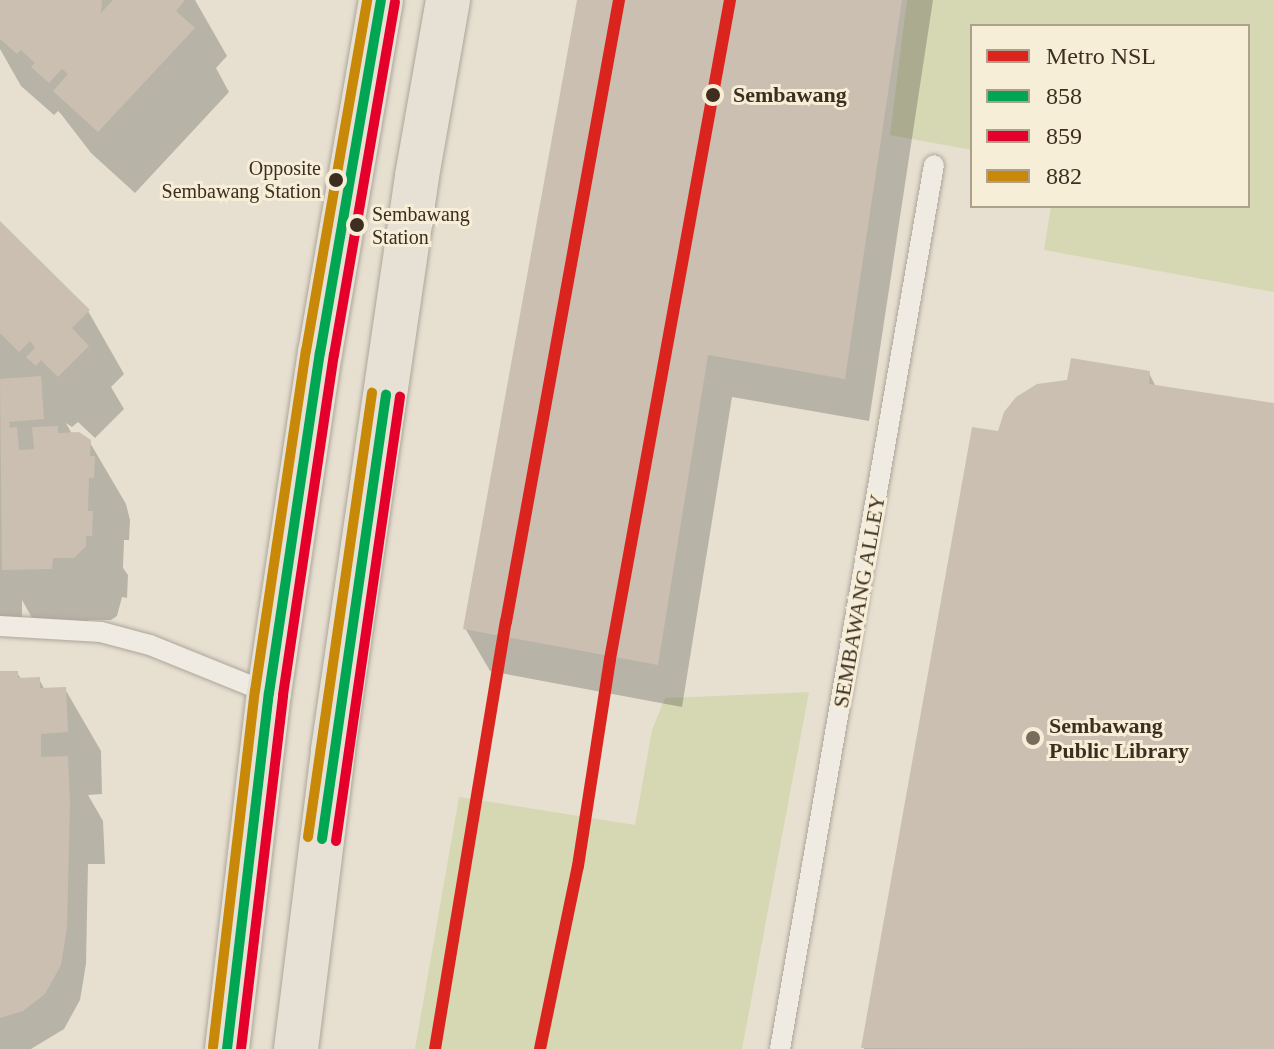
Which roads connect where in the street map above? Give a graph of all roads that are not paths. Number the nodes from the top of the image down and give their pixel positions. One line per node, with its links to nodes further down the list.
1 (381, 0): 5 (main road)
2 (448, 0): 10 (main road)
3 (934, 165): 7 (lane, SEMBAWANG ALLEY)
4 (0, 626): 5 (lane)
5 (269, 693): 6 (main road)
6 (233, 1007): 8 (main road); 9 (main road)
7 (783, 1045)
8 (198, 1049)
9 (227, 1049)
10 (296, 1049)

